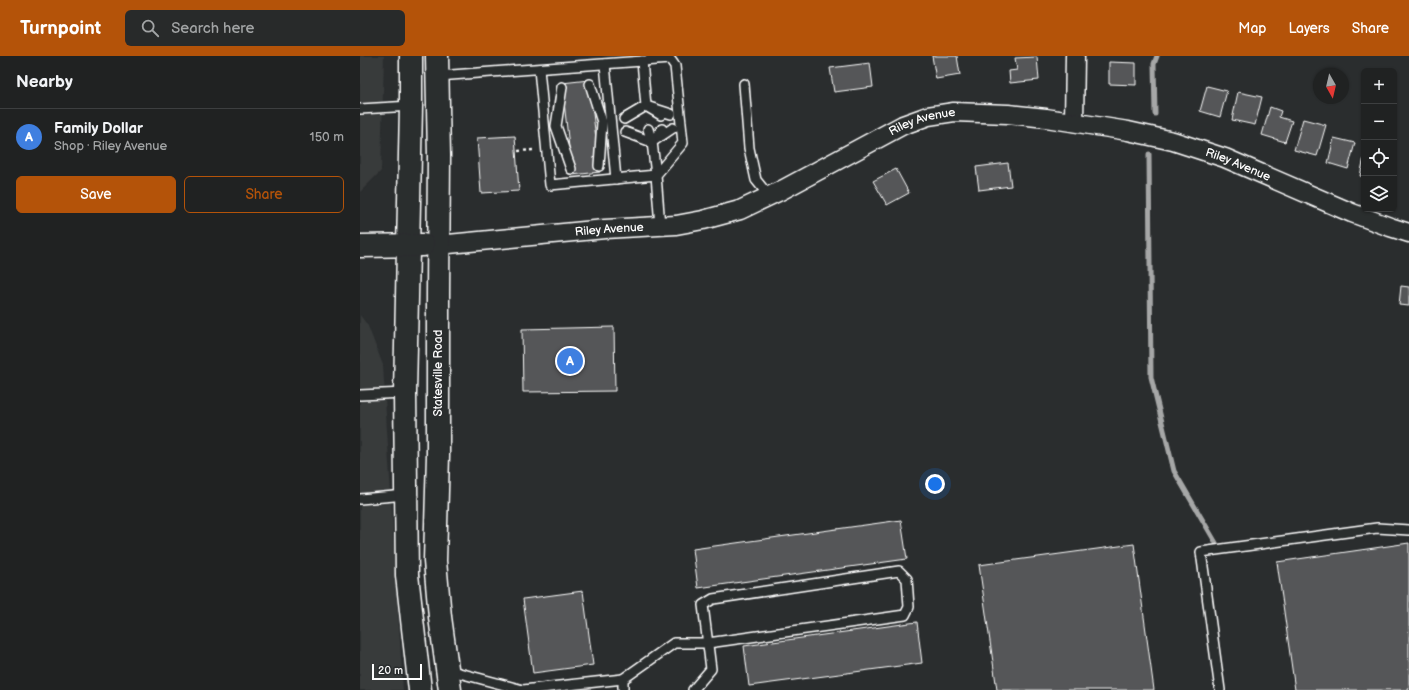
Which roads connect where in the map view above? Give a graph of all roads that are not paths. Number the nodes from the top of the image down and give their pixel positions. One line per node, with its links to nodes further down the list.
1 (411, 56): 12 (main road)
2 (1075, 56): 20 (street)
3 (642, 61): 4 (lane); 13 (lane); 33 (lane)
4 (605, 64): 6 (lane); 19 (lane)
5 (437, 66): 6 (lane); 38 (main road, Statesville Road)
6 (539, 69): 23 (lane)
7 (590, 84): 19 (lane)
8 (744, 84): 35 (lane)
9 (562, 87): 22 (lane)
10 (592, 98): 19 (lane)
11 (563, 101): 22 (lane)
12 (411, 106): 14 (lane); 40 (main road)
13 (646, 106): 15 (lane); 16 (lane); 17 (lane); 18 (lane)
14 (360, 109)
15 (671, 114)
16 (661, 115)
17 (647, 116)
18 (628, 118)
19 (602, 121): 29 (lane); 31 (lane); 34 (lane)
20 (1074, 122): 35 (street, Riley Avenue); 37 (street, Riley Avenue)
21 (566, 125): 22 (lane)
22 (556, 126): 23 (lane); 30 (lane); 32 (lane)
23 (544, 128): 34 (lane)
24 (673, 128): 28 (lane)
25 (648, 129): 28 (lane)
26 (662, 129): 28 (lane)
27 (629, 131): 28 (lane)
28 (652, 142): 33 (lane)
29 (596, 146)
30 (569, 148)
31 (599, 166)
32 (571, 169)
33 (656, 175): 34 (lane); 36 (lane)
34 (616, 179)
35 (769, 196): 36 (street, Riley Avenue)
36 (660, 226): 38 (street, Riley Avenue)
37 (1409, 233)
38 (438, 245): 40 (main road); 48 (main road, Statesville Road)
39 (360, 246): 40 (main road)
40 (408, 246): 41 (main road)
41 (405, 393): 42 (lane); 43 (main road)
42 (360, 395)
43 (406, 495): 44 (lane); 49 (main road)
44 (360, 499)
45 (1409, 530): 52 (lane)
46 (708, 643): 46 (lane); 47 (lane); 51 (lane)
47 (623, 679): 48 (lane); 50 (lane)
48 (448, 680)
49 (420, 690)
50 (623, 690)
51 (693, 690)
52 (1220, 690)

